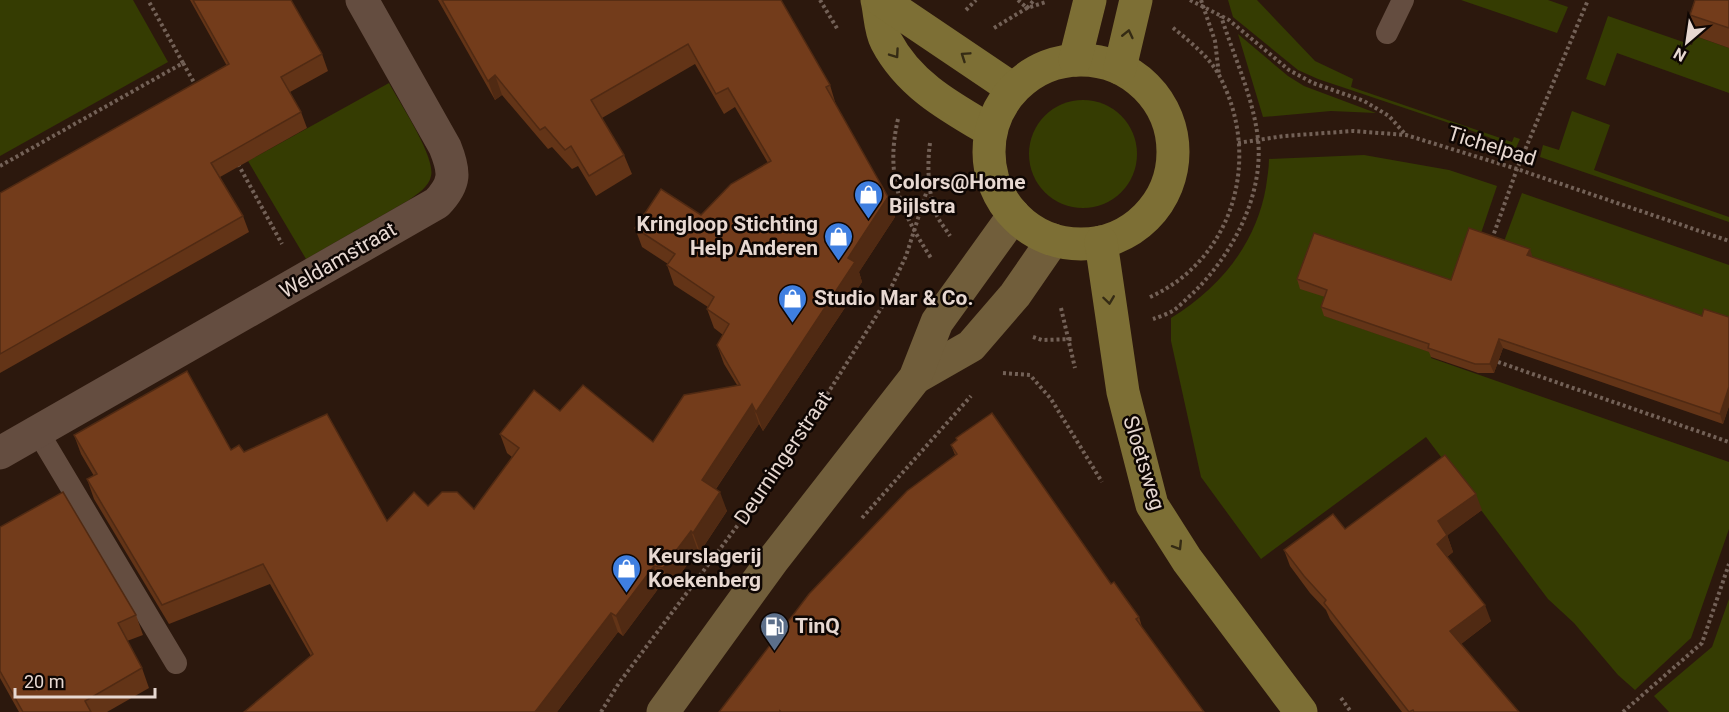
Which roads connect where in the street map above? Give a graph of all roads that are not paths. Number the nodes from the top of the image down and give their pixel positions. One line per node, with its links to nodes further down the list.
1 (362, 0): 15 (street, Weldamstraat)
2 (879, 0): 9 (main road, one-way to 2); 10 (main road, one-way to 10)
3 (1090, 0): 7 (main road)
4 (1402, 0): 6 (lane)
5 (1135, 4): 8 (main road, one-way to 5)
6 (1387, 33)
7 (1075, 60): 8 (main road); 9 (main road)
8 (1120, 68): 13 (main road)
9 (1013, 89): 10 (main road)
10 (991, 131): 11 (main road)
11 (1014, 215): 12 (main road); 14 (main road)
12 (1053, 240): 13 (main road); 14 (main road)
13 (1101, 242): 19 (main road, Sloetsweg, one-way to 19)
14 (915, 378): 18 (main road)
15 (38, 432): 16 (street, Weldamstraat); 17 (lane)
16 (0, 453)
17 (176, 663)
18 (663, 712)
19 (1301, 712)

